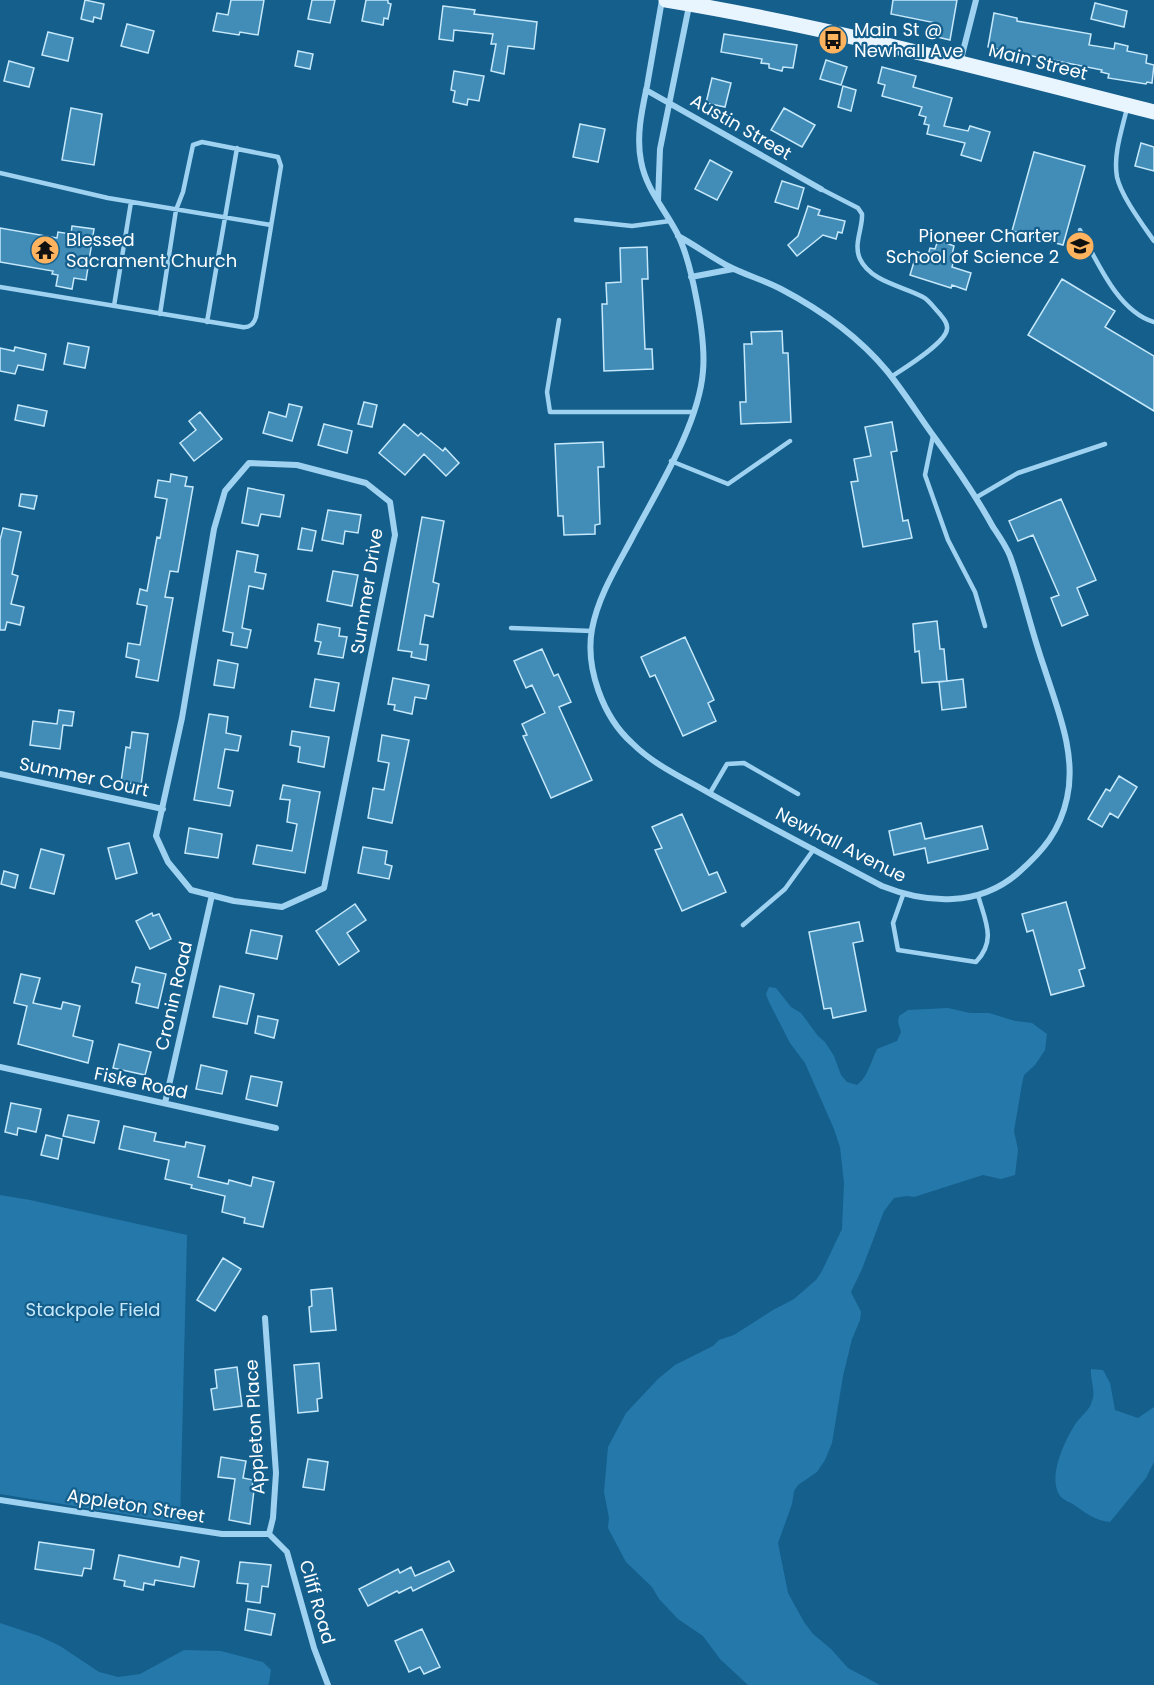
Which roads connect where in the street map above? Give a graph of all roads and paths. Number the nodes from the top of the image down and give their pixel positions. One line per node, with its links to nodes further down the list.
1 (664, 0): 3 (main road, Main Street); 5 (street, Newhall Avenue)
2 (976, 0): 4 (street)
3 (690, 4): 4 (main road, Main Street); 6 (street)
4 (960, 63): 7 (main road, Main Street)
5 (646, 90): 6 (street, Austin Street); 12 (street, Newhall Avenue)
6 (669, 103): 11 (street, Austin Street); 12 (street)
7 (1128, 105): 8 (main road, Main Street); 21 (lane)
8 (1154, 112)
9 (237, 148): 14 (lane); 15 (lane); 18 (lane)
10 (0, 173): 13 (lane)
11 (820, 189): 30 (lane)
12 (658, 201): 17 (street, Newhall Avenue)
13 (130, 202): 14 (lane); 25 (lane)
14 (176, 210): 15 (lane); 26 (lane)
15 (225, 218): 18 (lane); 28 (lane)
16 (576, 220): 17 (lane)
17 (670, 221): 20 (street, Newhall Avenue)
18 (272, 225): 28 (lane)
19 (1080, 230): 29 (lane)
20 (678, 236): 22 (street, Newhall Avenue); 23 (street, Newhall Avenue)
21 (1154, 241)
22 (733, 268): 23 (street); 30 (street, Newhall Avenue)
23 (691, 277): 31 (street, Newhall Avenue)
24 (0, 287): 25 (lane)
25 (114, 306): 26 (lane)
26 (160, 314): 28 (lane)
27 (559, 320): 31 (lane)
28 (207, 322)
29 (1154, 322)
30 (891, 377): 32 (street, Newhall Avenue)
31 (693, 412): 35 (street, Newhall Avenue)
32 (933, 436): 36 (street, Newhall Avenue); 37 (lane)
33 (790, 441): 35 (lane)
34 (1105, 444): 36 (lane)
35 (671, 461): 39 (street, Newhall Avenue)
36 (977, 497): 47 (street, Newhall Avenue)
37 (985, 626)
38 (511, 628): 39 (lane)
39 (592, 631): 41 (street, Newhall Avenue)
40 (0, 774): 43 (street, Summer Court)
41 (710, 794): 42 (lane); 44 (street, Newhall Avenue)
42 (798, 794)
43 (163, 809): 45 (street, Summer Drive); 45 (street, Summer Drive)
44 (813, 849): 46 (street, Newhall Avenue); 48 (lane)
45 (212, 895): 50 (street, Cronin Road)
46 (903, 895): 47 (street, Newhall Avenue); 47 (lane)
47 (978, 895)
48 (743, 925)
49 (0, 1067): 50 (street, Fiske Road)
50 (165, 1103): 51 (street, Fiske Road)
51 (276, 1128)
52 (265, 1318): 54 (street, Appleton Place)
53 (0, 1500): 54 (street, Appleton Street)
54 (269, 1534): 55 (street, Cliff Road)
55 (328, 1685)

